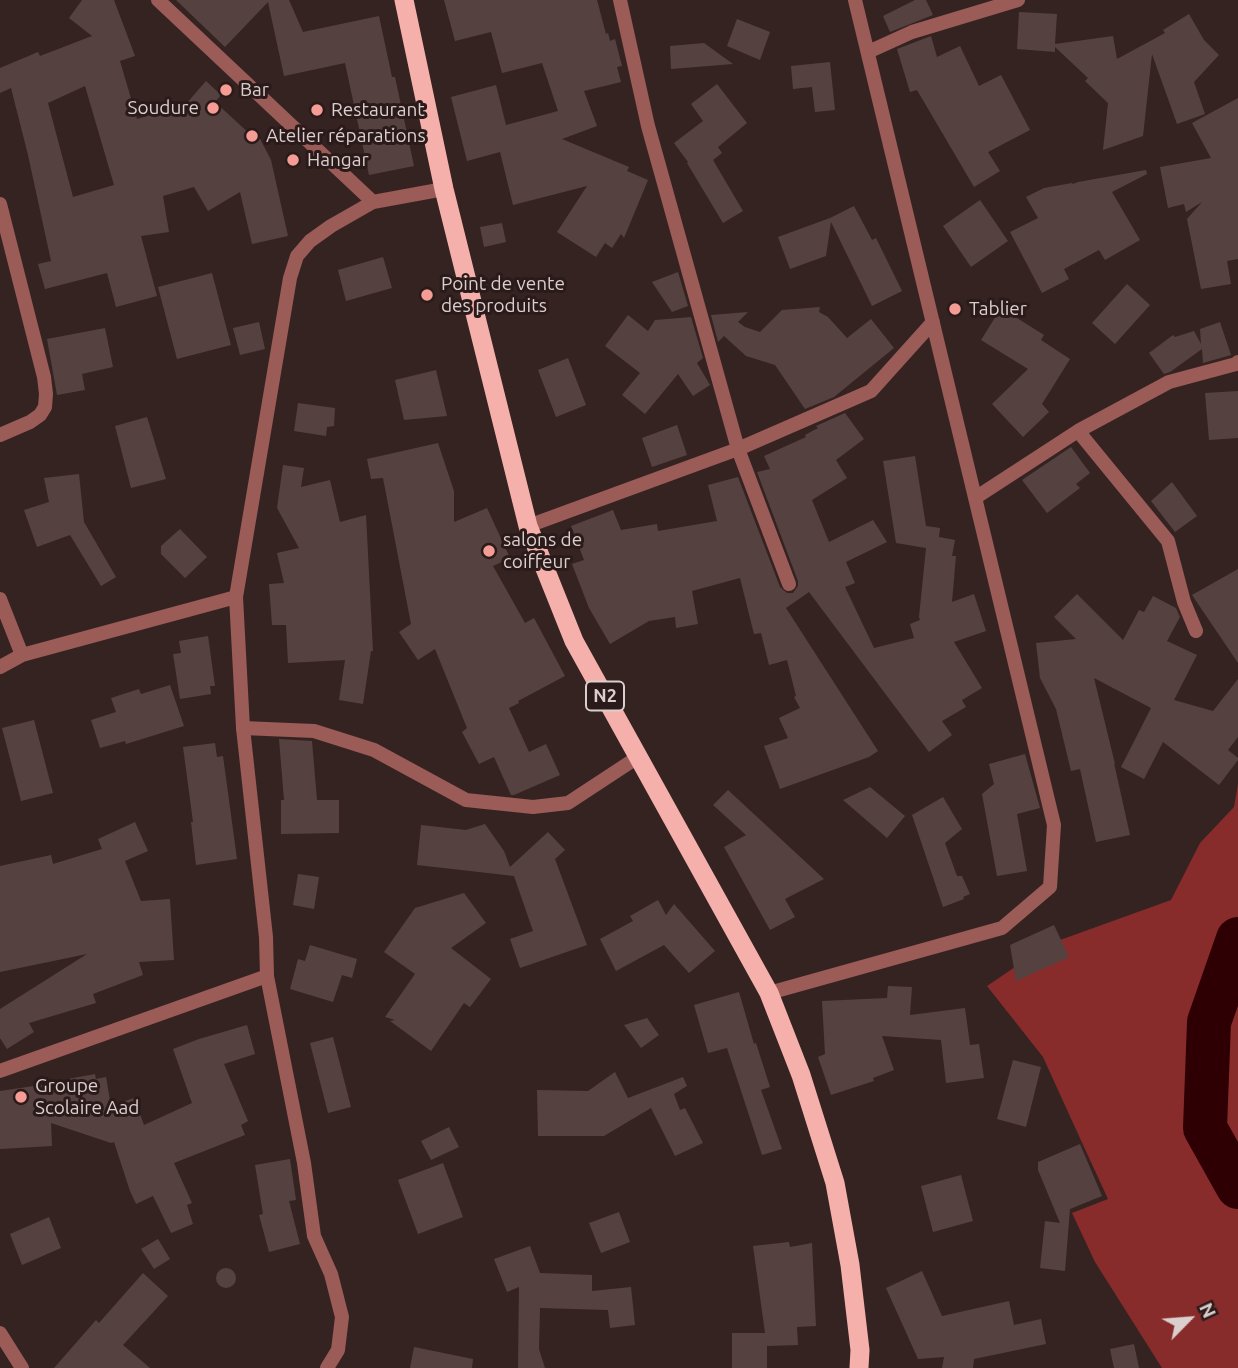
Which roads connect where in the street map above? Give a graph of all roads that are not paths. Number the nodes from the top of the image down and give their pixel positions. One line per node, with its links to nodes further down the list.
1 (158, 0): 8 (street)
2 (404, 0): 7 (highway, N2)
3 (620, 0): 14 (street)
4 (855, 0): 6 (street)
5 (1018, 0): 6 (street)
6 (868, 52): 10 (street)
7 (444, 189): 8 (street); 16 (highway, N2)
8 (373, 202): 18 (street)
9 (0, 204): 13 (street)
10 (933, 322): 14 (street); 15 (street)
11 (1238, 362): 12 (street)
12 (1078, 431): 15 (street); 20 (street)
13 (0, 435)
14 (738, 449): 16 (street); 17 (street)
15 (975, 498): 26 (street)
16 (528, 526): 24 (highway, N2)
17 (789, 584)
18 (236, 597): 21 (street); 23 (street)
19 (0, 599): 21 (street)
20 (1196, 631)
21 (22, 655): 22 (street)
22 (0, 667)
23 (243, 728): 24 (street); 25 (street)
24 (638, 757): 26 (highway, N2)
25 (267, 976): 27 (street); 30 (street)
26 (769, 993): 31 (highway, N2)
27 (0, 1071)
28 (0, 1333): 29 (street)
29 (22, 1368)
30 (327, 1368)
31 (859, 1368)

